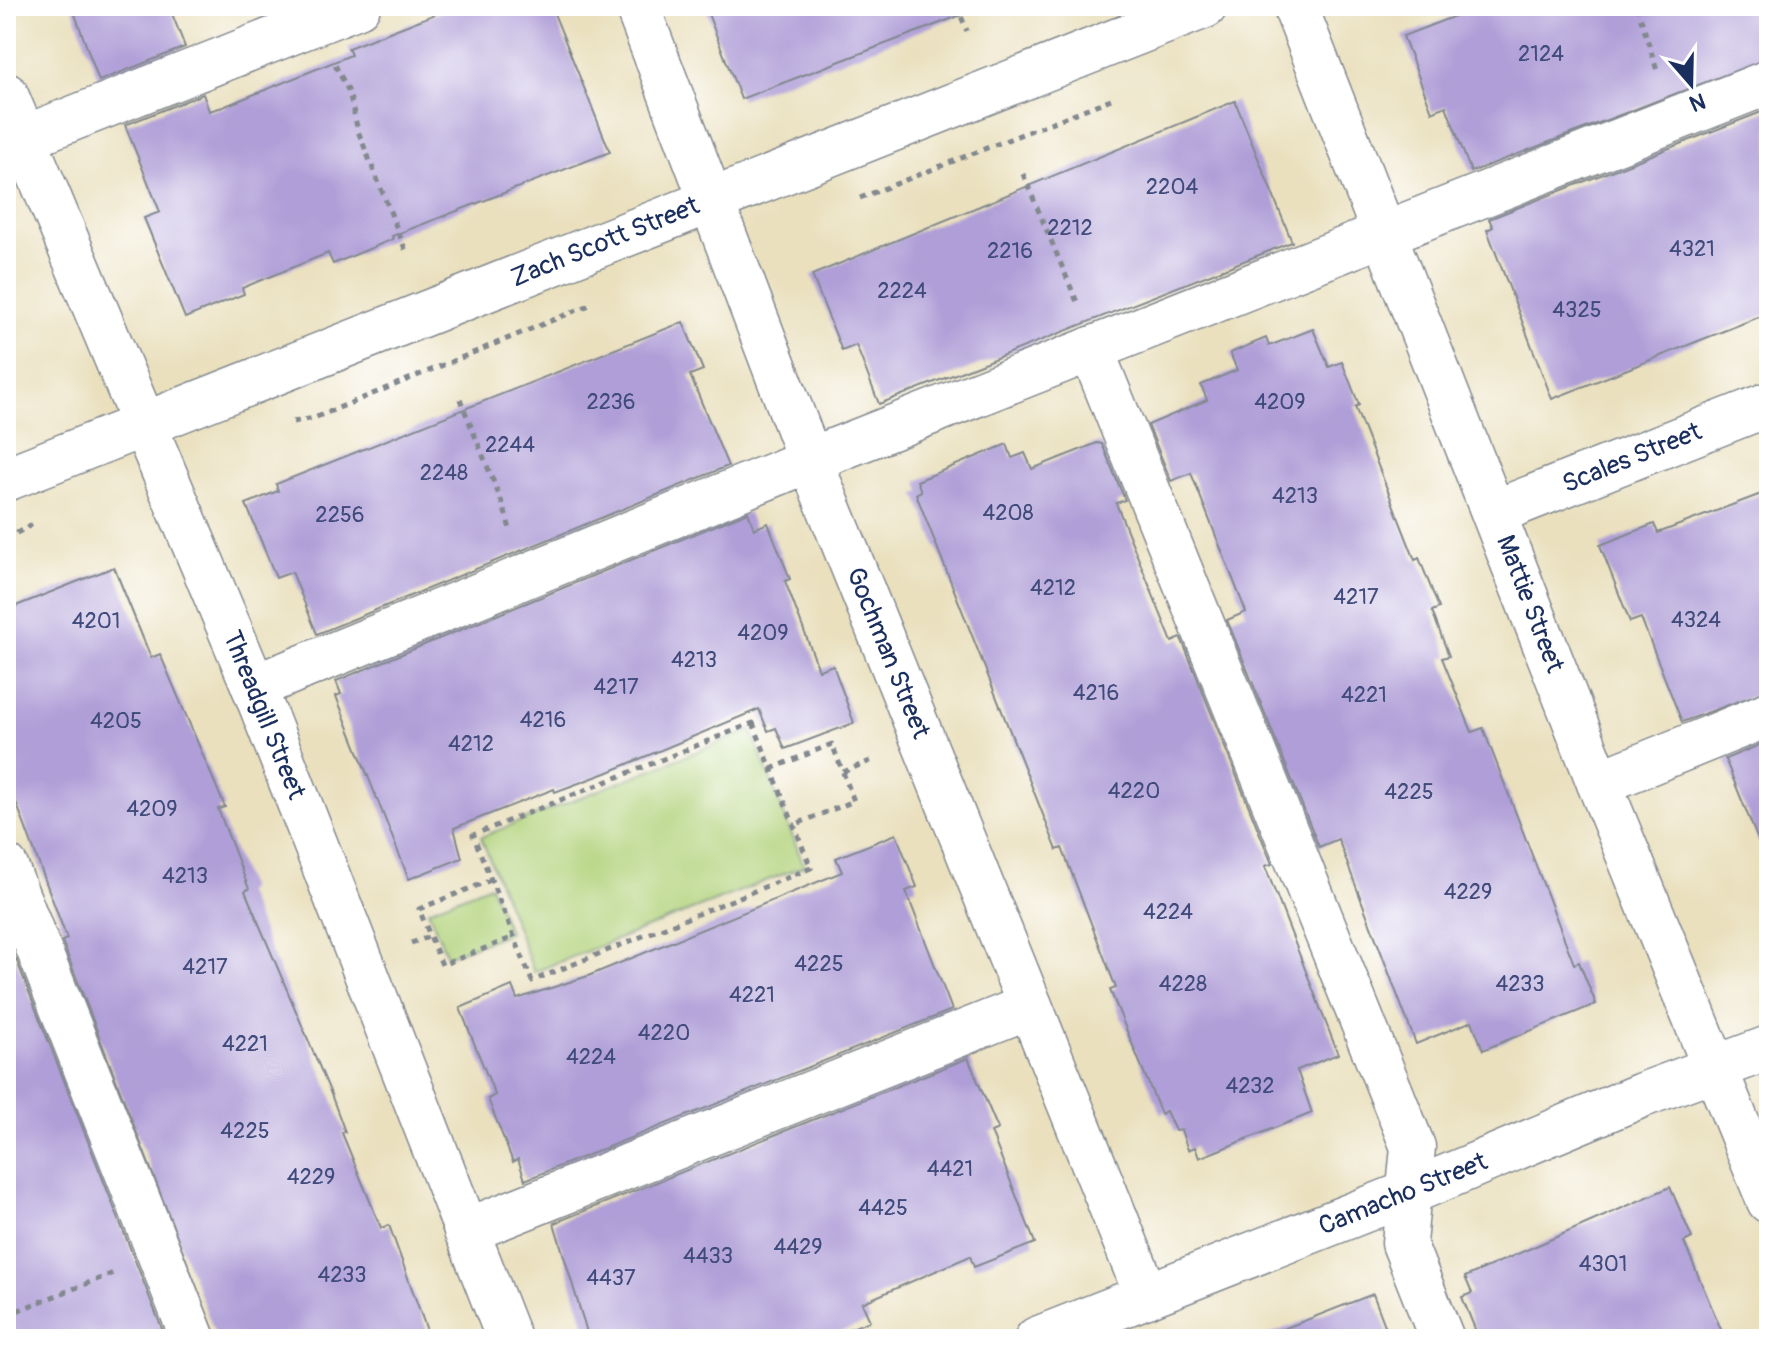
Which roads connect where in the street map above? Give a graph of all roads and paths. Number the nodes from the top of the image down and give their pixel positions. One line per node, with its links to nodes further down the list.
1 (358, 6): 7 (street)
2 (637, 6): 14 (street, Gochman Street)
3 (957, 6): 8 (path)
4 (1205, 6): 14 (street, Zach Scott Street)
5 (1295, 6): 15 (street, Mattie Street)
6 (1637, 6): 11 (path)
7 (307, 15): 12 (street); 16 (path)
8 (967, 31)
9 (1769, 82): 11 (street)
10 (6, 95): 12 (street, Threadgill Street)
11 (1676, 118): 15 (street)
12 (26, 137): 20 (street, Threadgill Street)
13 (1023, 174): 17 (path)
14 (713, 199): 20 (street, Zach Scott Street); 21 (street, Gochman Street)
15 (1385, 233): 17 (street); 23 (street, Mattie Street)
16 (407, 254)
17 (1091, 349): 21 (street); 40 (street)
18 (460, 399): 24 (path)
19 (1769, 404): 23 (street, Scales Street)
20 (145, 425): 22 (street, Zach Scott Street); 25 (street, Threadgill Street)
21 (810, 460): 24 (street); 37 (street, Gochman Street)
22 (6, 479)
23 (1495, 512): 30 (street, Mattie Street)
24 (516, 579): 25 (street)
25 (254, 687): 42 (street, Threadgill Street)
26 (1769, 714): 30 (street)
27 (875, 759): 29 (path)
28 (771, 769): 29 (path); 31 (path); 33 (path)
29 (843, 772): 31 (path)
30 (1599, 783): 39 (street, Mattie Street)
31 (794, 825): 35 (path)
32 (6, 867): 43 (street)
33 (491, 880): 34 (path); 35 (path)
34 (431, 936): 35 (path); 36 (path)
35 (514, 937)
36 (411, 943)
37 (1030, 1006): 42 (street); 44 (street, Gochman Street)
38 (1769, 1048): 39 (street, Camacho Street)
39 (1716, 1069): 40 (street, Camacho Street); 41 (street, Mattie Street)
40 (1408, 1193): 44 (street, Camacho Street); 49 (street)
41 (1769, 1201)
42 (466, 1231): 47 (street, Threadgill Street)
43 (160, 1255): 45 (path); 46 (street)
44 (1147, 1296): 48 (street, Camacho Street)
45 (6, 1315)
46 (193, 1339)
47 (509, 1339)
48 (1037, 1339)
49 (1442, 1339)

